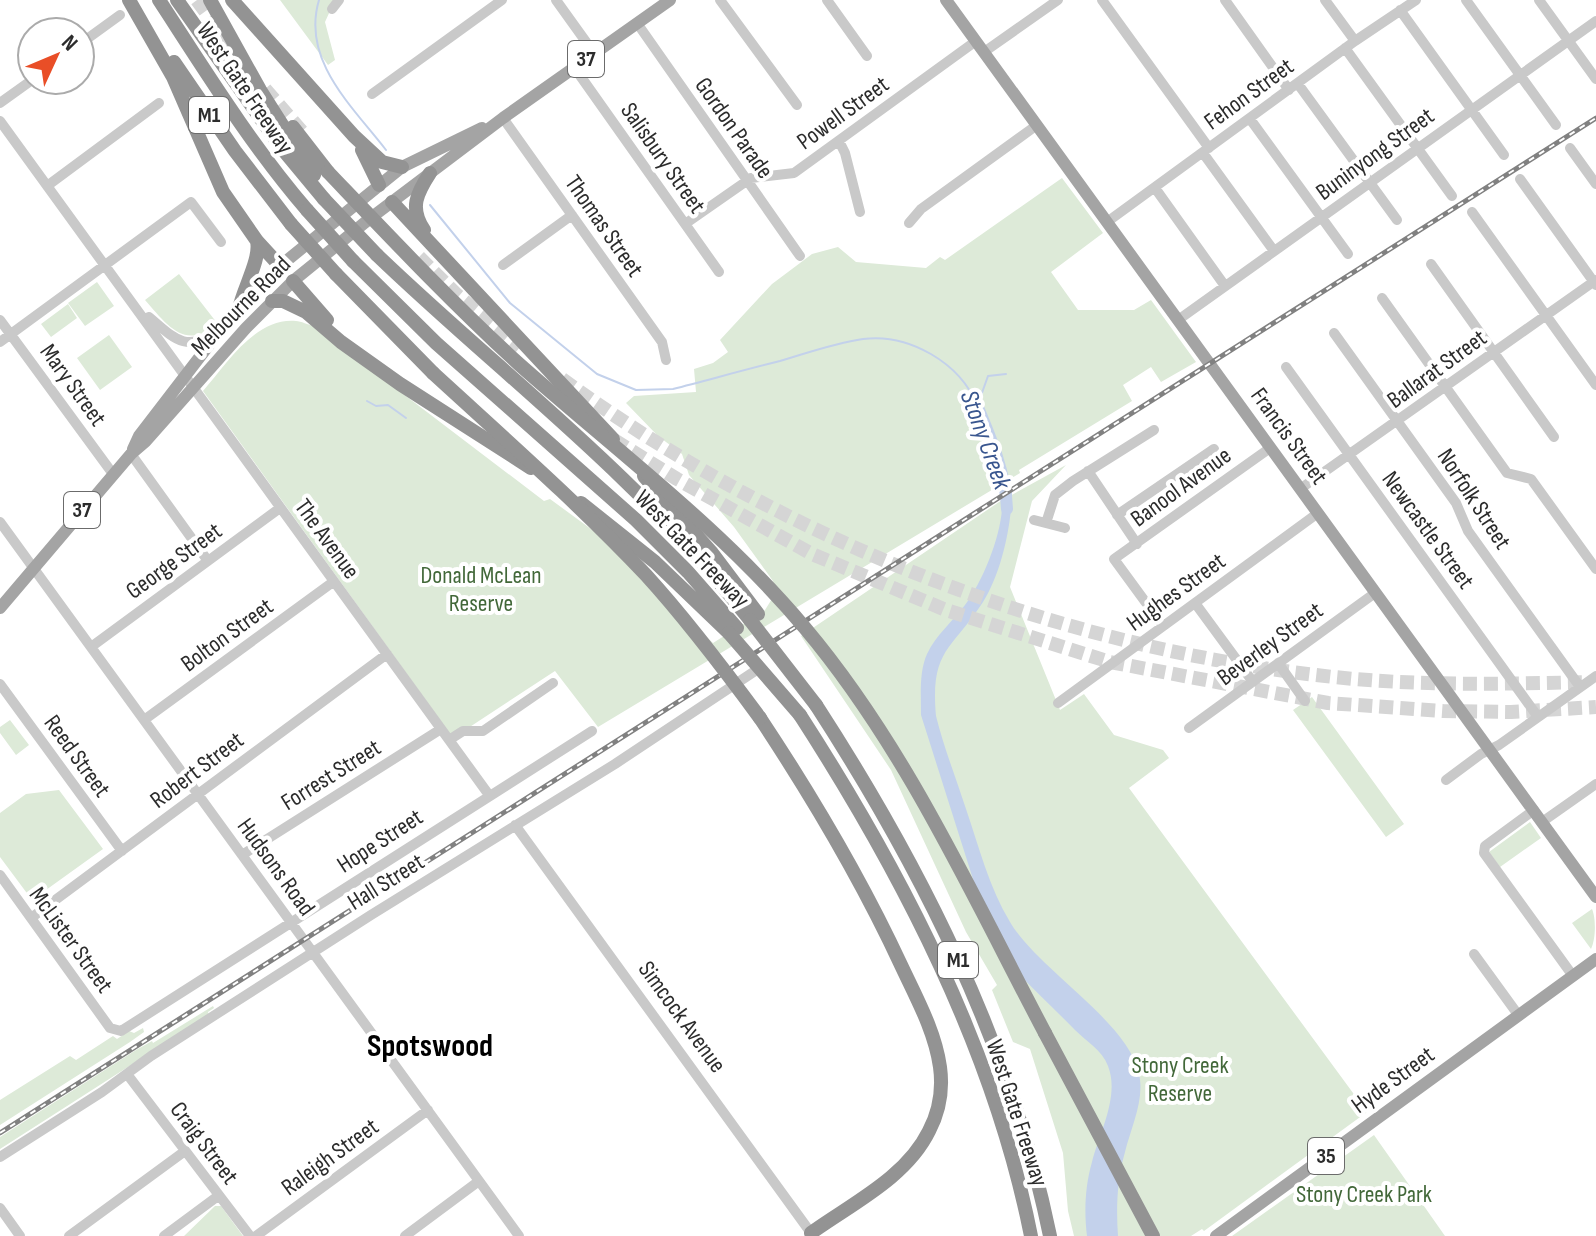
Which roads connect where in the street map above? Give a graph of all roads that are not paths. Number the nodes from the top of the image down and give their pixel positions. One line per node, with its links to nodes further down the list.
1 (129, 0): 71 (highway)
2 (136, 0): 176 (highway, M1, bridge)
3 (159, 0): 128 (highway, West Gate Freeway / M1, bridge)
4 (177, 0): 61 (highway, M1)
5 (210, 0): 22 (highway, M1)
6 (232, 0): 45 (highway)
7 (502, 0): 36 (street)
8 (556, 0): 30 (street)
9 (670, 0): 24 (main road, 37)
10 (720, 0): 38 (street)
11 (827, 0): 31 (street)
12 (946, 0): 28 (main road, Francis Street)
13 (1058, 0): 28 (street, Powell Street)
14 (1102, 0): 49 (street)
15 (1225, 0): 35 (street)
16 (1325, 0): 26 (street)
17 (1416, 0): 20 (street, Fehon Street)
18 (1466, 0): 33 (street)
19 (1539, 0): 27 (street)
20 (1400, 10): 26 (street, Fehon Street); 39 (street)
21 (120, 15): 25 (street)
22 (219, 17): 61 (highway, M1); 185 (highway, bridge)
23 (1596, 21): 27 (street, Buninyong Street)
24 (637, 23): 30 (main road, 37); 54 (street, Gordon Parade)
25 (96, 32)
26 (1355, 41): 29 (street, Fehon Street)
27 (1568, 41): 33 (street, Buninyong Street); 34 (street)
28 (980, 46): 43 (main road, Francis Street); 46 (street, Powell Street)
29 (1345, 48): 35 (street, Fehon Street); 48 (street)
30 (594, 53): 32 (main road, 37)
31 (867, 56)
32 (574, 67): 40 (main road, 37); 70 (street, Salisbury Street)
33 (1520, 75): 39 (street, Buninyong Street); 44 (street)
34 (1596, 79)
35 (1294, 87): 41 (street, Fehon Street); 55 (street)
36 (372, 94)
37 (159, 103): 58 (street)
38 (797, 105)
39 (1472, 110): 48 (street, Buninyong Street); 50 (street)
40 (503, 118): 51 (main road, 37); 52 (main road, 37); 65 (street, Thomas Street)
41 (1250, 119): 49 (street, Fehon Street); 66 (street)
42 (0, 121): 58 (street, The Avenue)
43 (1037, 125): 68 (main road, Francis Street); 69 (street)
44 (1556, 125)
45 (354, 136): 51 (highway); 57 (highway)
46 (839, 141): 54 (street, Powell Street); 63 (street)
47 (1570, 148): 56 (street)
48 (1417, 149): 55 (street, Buninyong Street); 60 (street)
49 (1206, 150): 59 (street, Fehon Street); 74 (street)
50 (1504, 155)
51 (402, 167): 57 (main road, 37)
52 (430, 173): 62 (main road, 37); 73 (highway)
53 (1520, 179): 83 (street)
54 (747, 181): 70 (street, Powell Street); 76 (street, Gordon Parade)
55 (1370, 183): 66 (street, Buninyong Street); 67 (street)
56 (1596, 184)
57 (379, 185): 62 (main road); 80 (main road, 37)
58 (47, 186): 79 (street, The Avenue)
59 (1155, 188): 68 (street, Fehon Street); 84 (street)
60 (1452, 196)
61 (326, 198): 128 (highway, West Gate Freeway / M1, bridge)
62 (392, 202): 73 (highway); 82 (main road, Melbourne Road / 37)
63 (860, 212)
64 (1472, 212): 89 (street)
65 (572, 215): 78 (street); 97 (street, Thomas Street)
66 (1322, 217): 74 (street, Buninyong Street); 75 (street)
67 (1397, 220)
68 (1107, 222): 91 (main road, Francis Street)
69 (909, 223)
70 (685, 224): 81 (street, Salisbury Street)
71 (257, 241): 80 (highway); 88 (highway)
72 (221, 242): 79 (street)
73 (438, 250): 128 (highway)
74 (1274, 251): 84 (street, Buninyong Street)
75 (1348, 254)
76 (800, 256)
77 (1431, 264): 96 (street)
78 (503, 265)
79 (105, 266): 87 (street, The Avenue); 94 (street)
80 (280, 266): 82 (main road); 88 (main road, Melbourne Road / 37)
81 (719, 272)
82 (293, 281): 86 (main road, Melbourne Road / 37); 98 (highway)
83 (1595, 282): 89 (street, Ballarat Street)
84 (1225, 286): 91 (street, Buninyong Street)
85 (1382, 298): 102 (street)
86 (272, 301): 98 (highway); 100 (main road, Melbourne Road / 37)
87 (135, 306): 92 (street, The Avenue); 100 (street, The Avenue)
88 (239, 309): 92 (main road, Melbourne Road / 37)
89 (1545, 316): 96 (street, Ballarat Street); 101 (street)
90 (0, 320): 94 (street, Mary Street)
91 (1178, 320): 106 (main road, Francis Street)
92 (222, 328): 100 (main road, Melbourne Road / 37)
93 (1334, 333): 103 (street, Norfolk Street)
94 (10, 334): 95 (street); 111 (street, Mary Street)
95 (0, 342)
96 (1494, 352): 102 (street, Ballarat Street); 105 (street)
97 (666, 360)
98 (371, 362): 128 (highway)
99 (1286, 367): 109 (street, Newcastle Street)
100 (189, 382): 108 (main road, Melbourne Road / 37); 113 (street, The Avenue)
101 (1596, 385)
102 (1445, 387): 103 (street, Ballarat Street); 123 (street)
103 (1397, 422): 109 (street, Ballarat Street); 139 (street, Norfolk Street)
104 (1154, 430): 110 (street)
105 (1554, 437)
106 (1270, 448): 112 (main road, Francis Street); 120 (street, Banool Avenue)
107 (1214, 449): 115 (street)
108 (131, 453): 111 (main road, Melbourne Road / 37); 121 (street)
109 (1350, 455): 112 (street, Ballarat Street); 142 (street, Newcastle Street)
110 (1088, 471): 115 (street); 118 (street)
111 (113, 474): 122 (main road, Melbourne Road / 37)
112 (1300, 489): 114 (main road, Francis Street)
113 (280, 508): 121 (street, George Street); 124 (street, The Avenue)
114 (1318, 513): 125 (main road, Francis Street); 126 (street, Hughes Street)
115 (1117, 515): 120 (street)
116 (1034, 520): 118 (street)
117 (0, 522): 122 (street, Hudsons Road)
118 (1046, 523): 119 (street)
119 (1065, 528)
120 (1137, 544): 129 (street, Banool Avenue)
121 (208, 561): 130 (street, George Street)
122 (33, 568): 127 (main road, Melbourne Road / 37); 130 (street, Hudsons Road)
123 (1596, 569)
124 (333, 582): 131 (street, The Avenue); 143 (street, Bolton Street)
125 (1375, 593): 132 (street, Beverley Street); 148 (main road, Francis Street)
126 (1195, 603): 129 (street, Hughes Street); 136 (street)
127 (0, 608)
128 (743, 624): 183 (highway, West Gate Freeway / M1, bridge); 184 (highway, West Gate Freeway / M1, bridge)
129 (1163, 626): 141 (street, Hughes Street)
130 (91, 647): 143 (street, Hudsons Road)
131 (387, 654): 145 (street, The Avenue); 151 (street, Robert Street)
132 (1278, 663): 136 (street, Beverley Street); 140 (street)
133 (1596, 668): 139 (street)
134 (755, 671): 155 (street, Hall Street)
135 (1596, 676): 139 (street)
136 (1253, 682): 144 (street, Beverley Street)
137 (553, 683): 147 (street)
138 (0, 684): 156 (street, Reed Street)
139 (1578, 685): 142 (street)
140 (1305, 701)
141 (1058, 703)
142 (1537, 714): 148 (street)
143 (144, 720): 151 (street, Hudsons Road)
144 (1189, 728)
145 (441, 729): 147 (street, The Avenue); 157 (street, Forrest Street)
146 (592, 731): 152 (street, Hope Street)
147 (449, 740): 152 (street, The Avenue)
148 (1489, 749): 149 (street); 153 (main road, Francis Street)
149 (1446, 780)
150 (1596, 784): 154 (street)
151 (199, 795): 156 (street, Robert Street); 157 (street, Hudsons Road)
152 (489, 795): 161 (street, Hope Street)
153 (1534, 810): 154 (main road, Francis Street); 166 (street)
154 (1542, 822): 159 (main road, Francis Street)
155 (515, 825): 162 (street, Hall Street); 176 (street, Simcock Avenue)
156 (122, 851): 160 (street, Robert Street)
157 (242, 855): 161 (street, Hudsons Road)
158 (0, 875): 160 (street, McLister Street)
159 (1596, 897)
160 (31, 918): 168 (street, McLister Street)
161 (292, 922): 162 (street, Hudsons Road); 168 (street, Hope Street)
162 (314, 951): 169 (street, Hall Street); 170 (street, Hudsons Road)
163 (1596, 951): 166 (main road)
164 (1474, 954): 167 (street)
165 (1596, 959): 166 (main road, Hyde Street / 35)
166 (1577, 973): 167 (main road, Hyde Street / 35)
167 (1519, 1016): 186 (main road, Hyde Street / 35)
168 (110, 1028)
169 (127, 1074): 171 (street, Craig Street); 172 (street, Hall Street)
170 (428, 1110): 173 (street, Hudsons Road); 180 (street, Raleigh Street)
171 (185, 1151): 174 (street, Craig Street); 178 (street)
172 (0, 1157)
173 (479, 1181): 181 (street); 182 (street, Hudsons Road)
174 (218, 1196): 179 (street); 180 (street, Craig Street)
175 (0, 1208): 177 (street)
176 (812, 1235)
177 (20, 1236)
178 (69, 1236)
179 (164, 1236)
180 (253, 1236)
181 (405, 1236)
182 (519, 1236)
183 (1031, 1236)
184 (1050, 1236)
185 (1153, 1236)
186 (1216, 1236)

